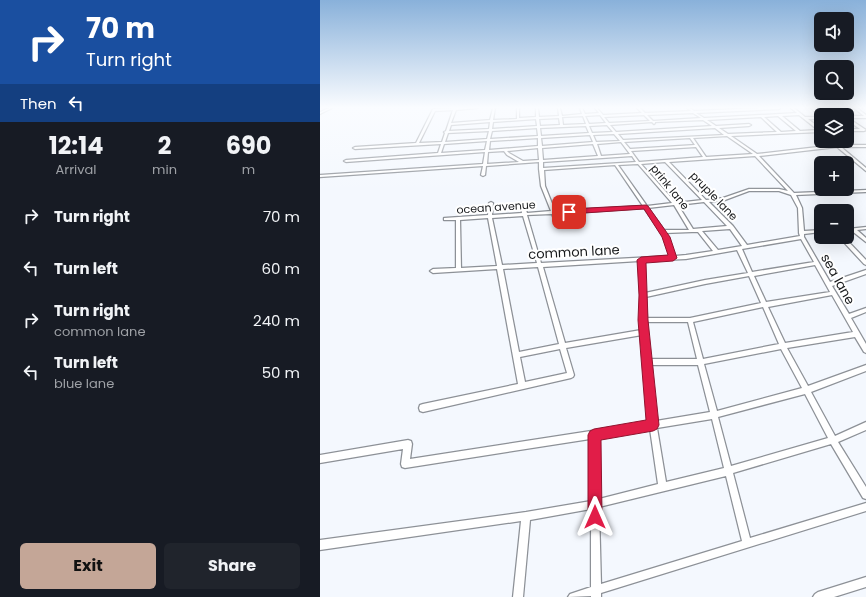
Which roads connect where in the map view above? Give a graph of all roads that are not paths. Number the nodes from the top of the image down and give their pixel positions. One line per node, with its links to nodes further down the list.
1 (421, 136): 17 (street)
2 (445, 136): 15 (street)
3 (490, 136): 13 (street)
4 (567, 136): 11 (street)
5 (592, 136): 16 (street)
6 (617, 136): 14 (street, prink lane)
7 (667, 136): 12 (street)
8 (711, 136): 10 (street)
9 (727, 136): 31 (street)
10 (691, 137): 12 (street); 18 (street)
11 (539, 138): 13 (street); 23 (street)
12 (669, 138): 14 (street); 21 (street)
13 (489, 140): 15 (street); 28 (street)
14 (622, 142): 16 (street); 27 (street, prink lane)
15 (443, 143): 17 (street); 29 (street)
16 (594, 144): 23 (street); 32 (street)
17 (417, 145): 22 (street)
18 (697, 146): 21 (street); 33 (street)
19 (854, 146): 20 (street)
20 (866, 146)
21 (679, 147): 27 (street)
22 (356, 148)
23 (539, 148): 26 (street); 36 (street)
24 (820, 148): 31 (street)
25 (840, 148): 41 (street)
26 (505, 150): 28 (street); 37 (street)
27 (628, 150): 30 (street, prink lane)
28 (487, 152): 29 (street); 39 (street)
29 (439, 155): 35 (street)
30 (632, 155): 32 (street); 38 (street, prink lane)
31 (756, 155): 33 (street); 47 (street)
32 (600, 157): 36 (street)
33 (704, 157): 34 (street)
34 (666, 160): 38 (street); 48 (street, pruple lane)
35 (346, 161)
36 (540, 161): 37 (street); 42 (street)
37 (522, 162): 39 (street)
38 (638, 162): 40 (street); 51 (street, prink lane)
39 (485, 164): 44 (street); 45 (street)
40 (616, 164): 42 (street); 52 (street)
41 (864, 167): 43 (street)
42 (541, 169): 53 (street)
43 (866, 170)
44 (483, 175)
45 (320, 176)
46 (866, 191): 47 (street)
47 (793, 194): 48 (street, ocean avenue); 66 (street, sea lane)
48 (705, 200): 51 (street, ocean avenue); 58 (street, pruple lane)
49 (491, 203): 55 (street)
50 (522, 204): 54 (street)
51 (675, 204): 52 (street, ocean avenue); 63 (street, prink lane)
52 (646, 207): 53 (street, ocean avenue); 64 (street)
53 (554, 212): 54 (street, ocean avenue); 59 (street)
54 (526, 214): 55 (street, ocean avenue); 75 (street)
55 (490, 216): 56 (street, ocean avenue); 76 (street)
56 (458, 218): 57 (street, ocean avenue); 77 (street)
57 (446, 219)
58 (731, 226): 61 (street); 69 (street, pruple lane)
59 (559, 227)
60 (866, 228): 62 (street)
61 (699, 230): 63 (street); 70 (street)
62 (854, 230): 67 (street)
63 (692, 231): 64 (street)
64 (663, 232): 71 (street)
65 (814, 232): 66 (street, common lane)
66 (802, 235): 69 (street, common lane); 73 (street, sea lane)
67 (866, 240)
68 (848, 244): 74 (street)
69 (742, 248): 70 (street, common lane); 80 (street, pruple lane)
70 (717, 252): 71 (street, common lane)
71 (673, 258): 72 (street, common lane)
72 (641, 260): 75 (street, common lane); 83 (street)
73 (817, 263): 80 (street); 81 (street, sea lane)
74 (866, 263)
75 (540, 265): 76 (street, common lane); 91 (street)
76 (500, 267): 77 (street, common lane); 94 (street)
77 (459, 270): 78 (street, common lane)
78 (433, 271)
79 (866, 272): 81 (street)
80 (750, 274): 83 (street); 84 (street, pruple lane)
81 (829, 285): 82 (street, sea lane)
82 (834, 293): 84 (street); 86 (street, sea lane)
83 (644, 295): 87 (street)
84 (764, 305): 88 (street); 92 (street, pruple lane)
85 (866, 310): 86 (street)
86 (848, 317): 90 (street, sea lane)
87 (643, 320): 88 (street); 89 (street)
88 (690, 320): 96 (street)
89 (644, 332): 91 (street); 95 (street)
90 (857, 334): 92 (street); 93 (street, sea lane)
91 (562, 346): 94 (street); 98 (street)
92 (783, 346): 96 (street); 99 (street, pruple lane)
93 (866, 350)
94 (516, 355): 98 (street)
95 (646, 362): 96 (street); 102 (street)
96 (701, 362): 101 (street)
97 (866, 368): 99 (street)
98 (522, 386): 100 (street)
99 (806, 390): 101 (street); 105 (street, pruple lane)
100 (423, 408)
101 (714, 415): 102 (street); 107 (street)
102 (653, 425): 104 (street); 108 (street)
103 (866, 426): 105 (street)
104 (594, 435): 106 (street); 110 (street)
105 (833, 440): 107 (street); 109 (street, pruple lane)
106 (320, 459)
107 (728, 471): 108 (street); 113 (street)
108 (662, 486): 110 (street)
109 (866, 495)
110 (595, 503): 112 (street); 116 (street)
111 (866, 507): 113 (street)
112 (526, 516): 114 (street); 117 (street)
113 (747, 544): 116 (street)
114 (320, 545)
115 (866, 582): 119 (street)
116 (596, 594): 118 (street)
117 (518, 597)
118 (572, 597)
119 (818, 597)

